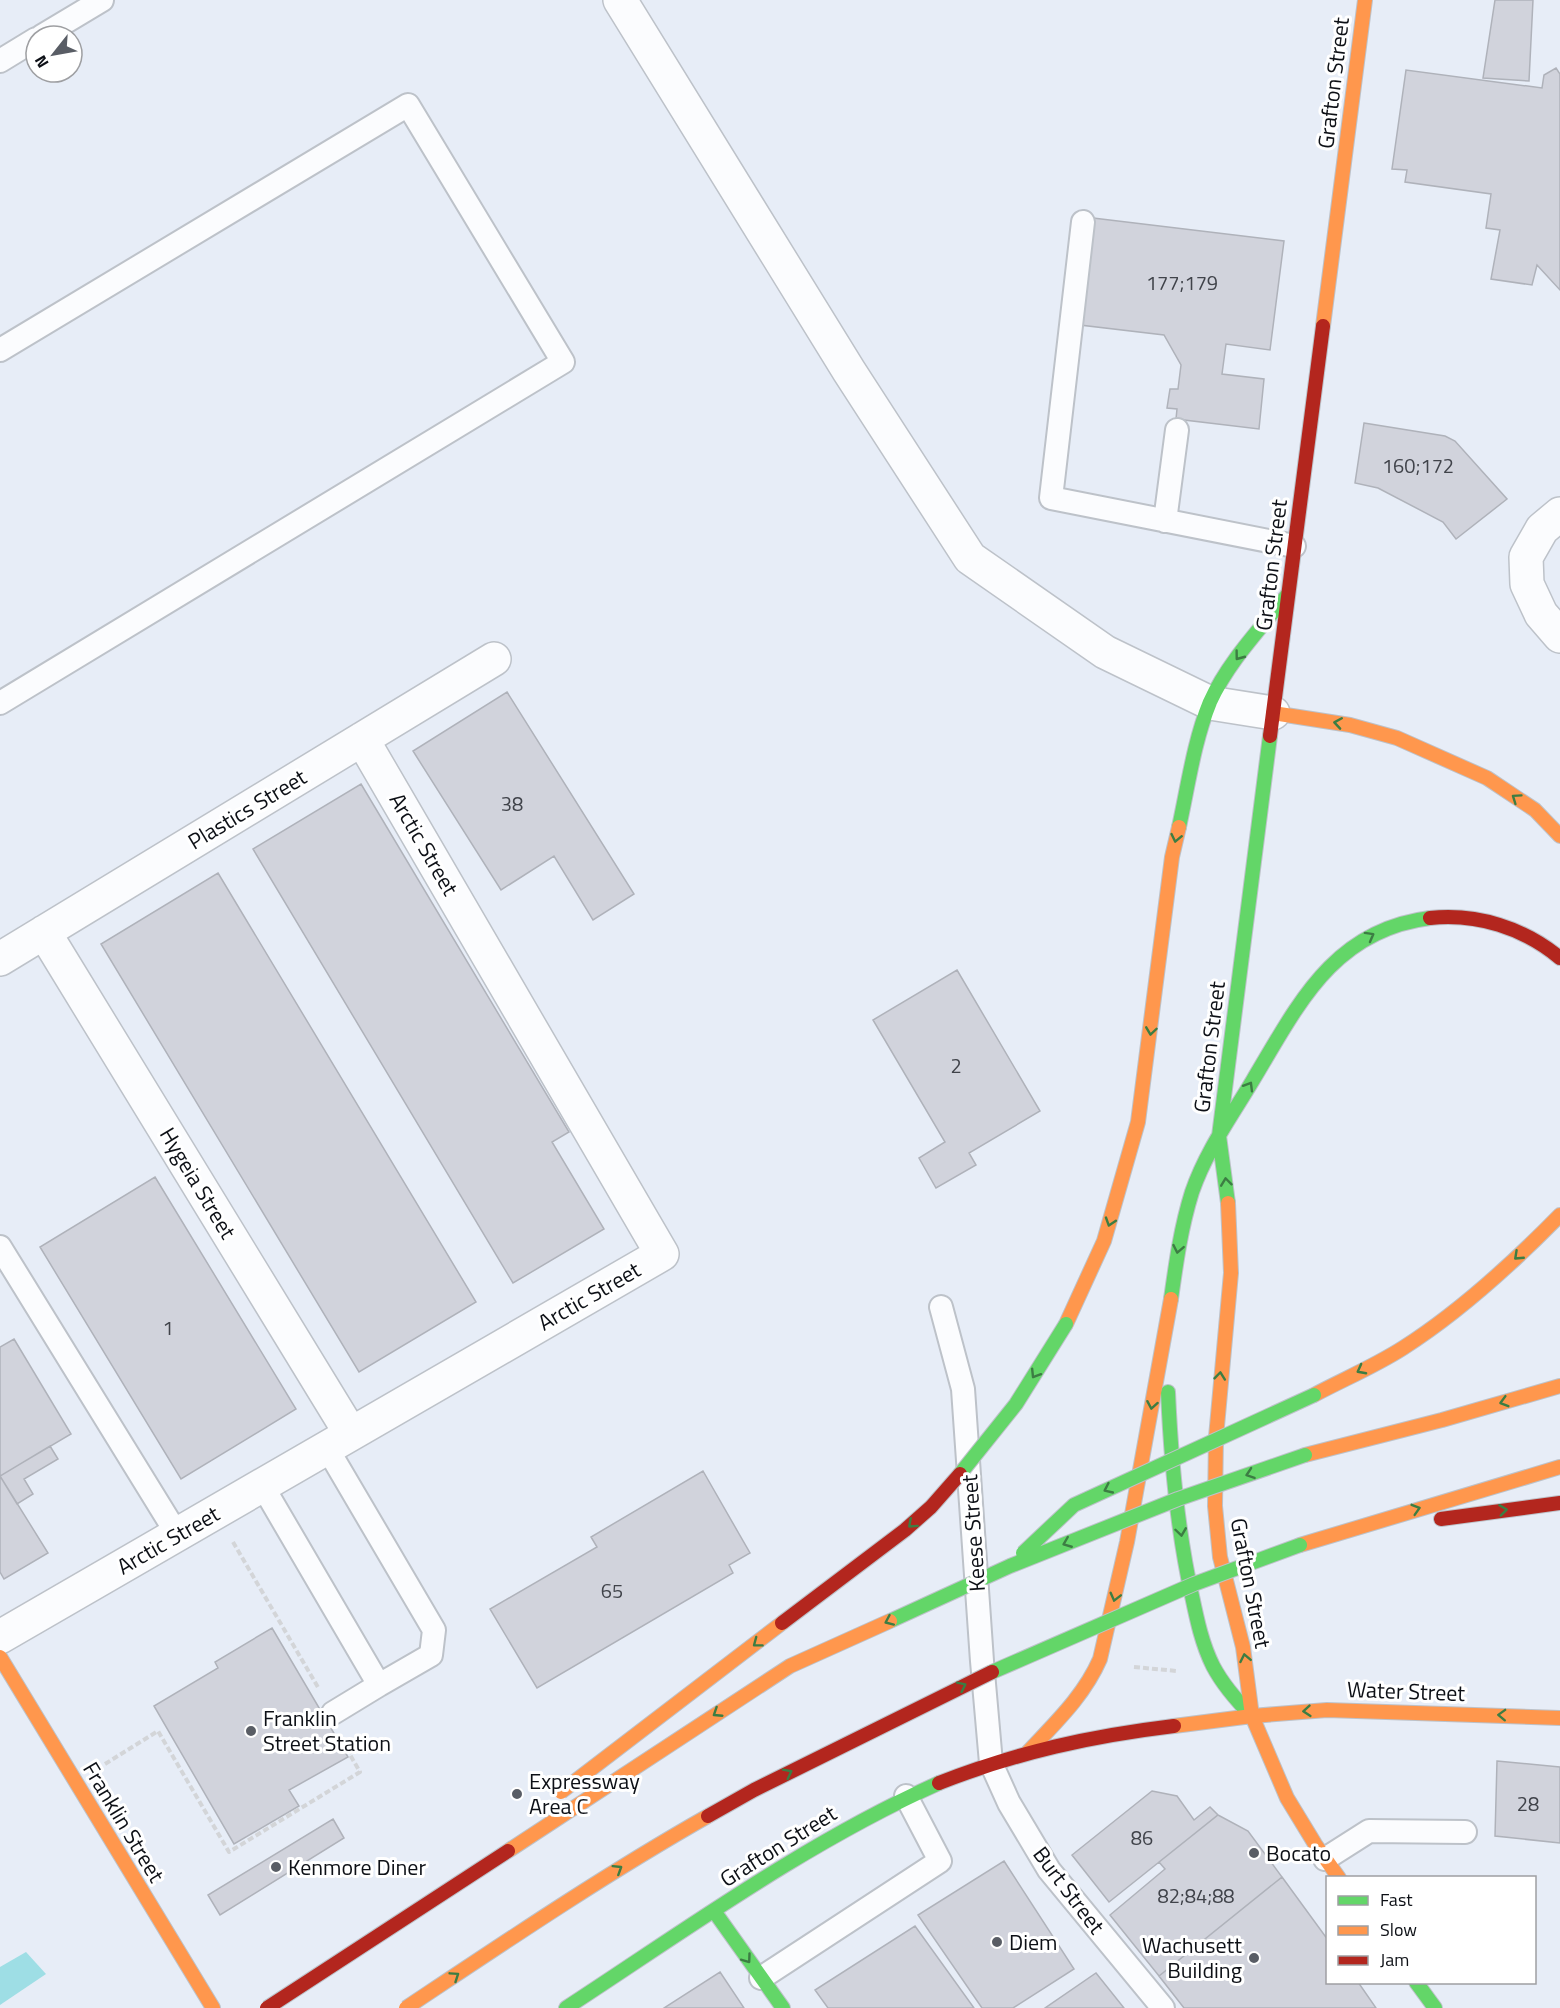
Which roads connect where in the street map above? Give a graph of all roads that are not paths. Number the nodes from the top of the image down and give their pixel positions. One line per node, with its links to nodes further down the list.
1 (102, 0): 4 (lane)
2 (620, 0): 17 (street)
3 (1365, 0): 12 (main road, Grafton Street)
4 (62, 24)
5 (24, 46): 6 (lane)
6 (0, 61)
7 (1083, 222): 11 (lane)
8 (0, 350): 16 (lane)
9 (1177, 430): 11 (lane)
10 (1560, 514): 14 (street)
11 (1165, 521): 12 (lane)
12 (1294, 546): 13 (main road, Grafton Street)
13 (1288, 594): 17 (main road, one-way to 17); 18 (main road, Grafton Street)
14 (1560, 636)
15 (494, 659): 19 (street, Plastics Street)
16 (0, 703)
17 (1210, 703): 18 (street); 46 (main road, one-way to 46, bridge)
18 (1273, 713): 20 (main road, one-way to 18); 24 (main road, Grafton Street)
19 (362, 739): 21 (street, Plastics Street); 30 (street, Arctic Street)
20 (1560, 836)
21 (44, 932): 23 (street, Plastics Street); 30 (street, Hygeia Street)
22 (1560, 958): 24 (main road, one-way to 22)
23 (0, 959)
24 (1219, 1136): 28 (main road, Grafton Street, one-way to 28); 41 (main road, Grafton Street, one-way to 24)
25 (1560, 1215): 36 (main road, one-way to 36, bridge)
26 (0, 1247): 34 (lane)
27 (941, 1307): 44 (lane, Keese Street)
28 (1167, 1327): 41 (main road, Grafton Street, one-way to 41); 43 (main road, Grafton Street, one-way to 43)
29 (1560, 1386): 36 (main road, one-way to 36, bridge)
30 (339, 1441): 32 (street, Arctic Street); 39 (lane)
31 (1560, 1467): 35 (main road, one-way to 31)
32 (262, 1485): 34 (street, Arctic Street); 39 (lane)
33 (1560, 1503): 35 (main road, one-way to 33)
34 (177, 1534): 37 (street, Arctic Street)
35 (1300, 1545): 57 (main road, one-way to 35, bridge)
36 (1010, 1566): 52 (main road, one-way to 52, bridge)
37 (0, 1637)
38 (0, 1657): 55 (main road, Franklin Street)
39 (379, 1685): 40 (lane)
40 (333, 1713)
41 (1252, 1716): 42 (main road, Water Street, one-way to 41); 43 (main road, Grafton Street); 49 (main road)
42 (1560, 1718)
43 (1028, 1752): 44 (main road, Grafton Street)
44 (991, 1763): 45 (main road, Grafton Street); 60 (lane, Burt Street)
45 (906, 1796): 51 (main road, Grafton Street); 53 (lane)
46 (552, 1799)
47 (1465, 1832): 49 (lane)
48 (507, 1836): 52 (main road, bridge)
49 (1325, 1859): 50 (main road)
50 (1338, 1876)
51 (714, 1911): 53 (main road, one-way to 53); 58 (main road, Grafton Street)
52 (407, 1915): 56 (main road, bridge)
53 (761, 1978): 59 (main road)
54 (1417, 1984): 61 (main road)
55 (213, 2008)
56 (267, 2008)
57 (406, 2008)
58 (566, 2008)
59 (783, 2008)
60 (1163, 2008)
61 (1435, 2008)

